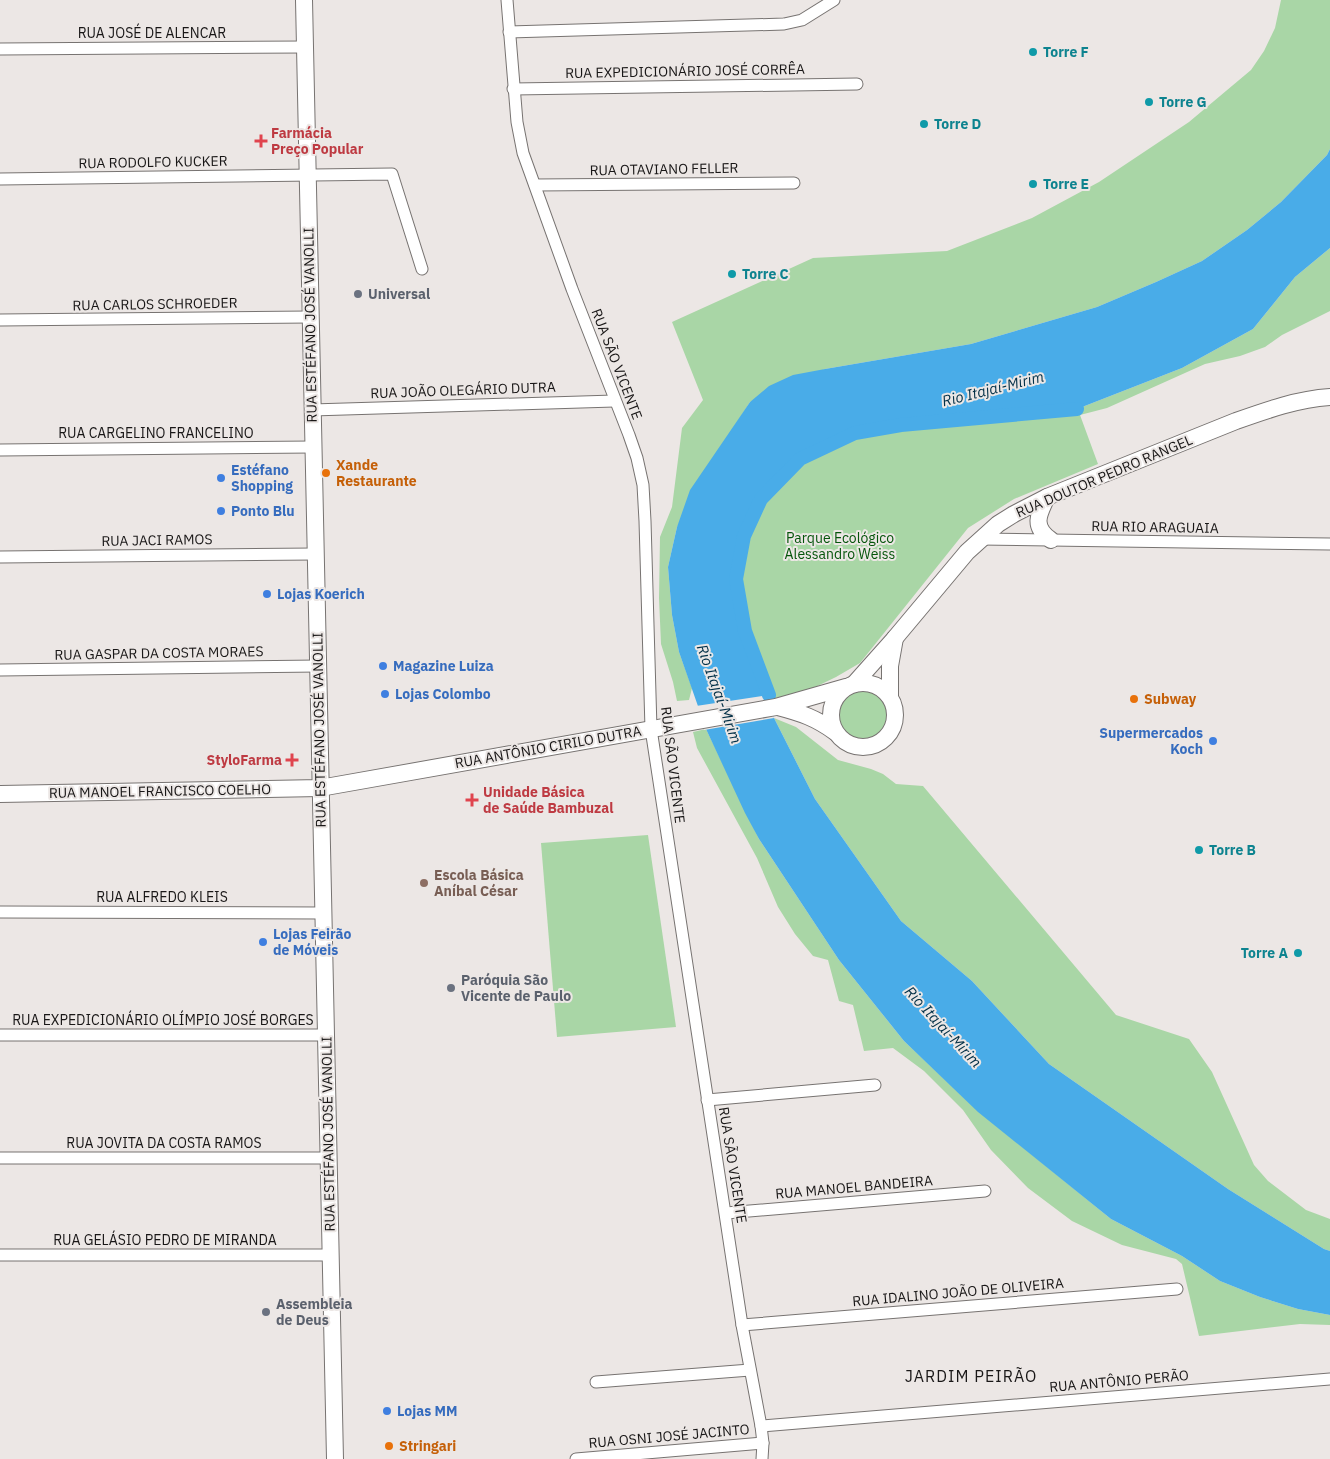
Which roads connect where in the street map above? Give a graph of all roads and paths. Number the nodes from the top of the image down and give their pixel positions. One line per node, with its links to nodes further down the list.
1 (304, 0): 5 (main road, RUA ESTÉFANO JOSÉ VANOLLI)
2 (507, 0): 4 (street, RUA SÃO VICENTE)
3 (834, 0): 4 (street)
4 (509, 32): 8 (street, RUA SÃO VICENTE)
5 (304, 47): 6 (street, RUA JOSÉ DE ALENCAR); 9 (main road, RUA ESTÉFANO JOSÉ VANOLLI)
6 (0, 49)
7 (856, 84): 8 (street, RUA EXPEDICIONÁRIO JOSÉ CORRÊA)
8 (513, 89): 12 (street, RUA SÃO VICENTE)
9 (307, 175): 10 (street, RUA RODOLFO KUCKER); 13 (street, RUA RODOLFO KUCKER); 14 (main road, RUA ESTÉFANO JOSÉ VANOLLI)
10 (0, 180)
11 (794, 183): 12 (street, RUA OTAVIANO FELLER)
12 (535, 186): 17 (street, RUA SÃO VICENTE)
13 (422, 270)
14 (310, 317): 15 (street, RUA CARLOS SCHROEDER); 18 (main road, RUA ESTÉFANO JOSÉ VANOLLI)
15 (0, 320)
16 (1330, 397): 21 (main road, RUA DOUTOR PEDRO RANGEL)
17 (614, 401): 18 (street, RUA JOÃO OLEGÁRIO DUTRA); 33 (street, RUA SÃO VICENTE)
18 (312, 410): 19 (main road, RUA ESTÉFANO JOSÉ VANOLLI)
19 (313, 447): 20 (street, RUA CARGELINO FRANCELINO); 25 (main road, RUA ESTÉFANO JOSÉ VANOLLI)
20 (0, 450)
21 (1047, 497): 22 (main road, RUA DOUTOR PEDRO RANGEL); 23 (main road)
22 (980, 539): 23 (street, RUA RIO ARAGUAIA); 27 (main road, RUA DOUTOR PEDRO RANGEL)
23 (1051, 540): 24 (street, RUA RIO ARAGUAIA)
24 (1330, 544)
25 (315, 554): 26 (street, RUA JACI RAMOS); 28 (main road, RUA ESTÉFANO JOSÉ VANOLLI)
26 (0, 557)
27 (895, 638): 30 (main road, RUA DOUTOR PEDRO RANGEL); 31 (main road, RUA DOUTOR PEDRO RANGEL)
28 (318, 666): 29 (street, RUA GASPAR DA COSTA MORAES); 35 (main road, RUA ESTÉFANO JOSÉ VANOLLI)
29 (0, 670)
30 (850, 685): 31 (main road); 32 (main road, RUA ANTÔNIO CIRILO DUTRA); 34 (main road)
31 (890, 696): 34 (main road)
32 (774, 707): 33 (main road, RUA ANTÔNIO CIRILO DUTRA); 34 (main road, RUA ANTÔNIO CIRILO DUTRA)
33 (651, 729): 35 (main road, RUA ANTÔNIO CIRILO DUTRA); 42 (street, RUA SÃO VICENTE)
34 (835, 732)
35 (320, 788): 36 (main road, RUA MANOEL FRANCISCO COELHO); 38 (main road, RUA ESTÉFANO JOSÉ VANOLLI)
36 (0, 794)
37 (0, 912): 38 (street, RUA ALFREDO KLEIS)
38 (323, 913): 40 (main road, RUA ESTÉFANO JOSÉ VANOLLI)
39 (0, 1035): 40 (street, RUA EXPEDICIONÁRIO OLÍMPIO JOSÉ BORGES)
40 (325, 1035): 44 (main road, RUA ESTÉFANO JOSÉ VANOLLI)
41 (875, 1085): 42 (street)
42 (708, 1100): 46 (street, RUA SÃO VICENTE)
43 (0, 1158): 44 (street, RUA JOVITA DA COSTA RAMOS)
44 (328, 1158): 47 (main road, RUA ESTÉFANO JOSÉ VANOLLI)
45 (985, 1191): 46 (street, RUA MANOEL BANDEIRA)
46 (726, 1213): 50 (street, RUA SÃO VICENTE)
47 (330, 1255): 48 (street, RUA GELÁSIO PEDRO DE MIRANDA); 56 (main road, RUA ESTÉFANO JOSÉ VANOLLI)
48 (0, 1256)
49 (1177, 1290): 50 (street, RUA IDALINO JOÃO DE OLIVEIRA)
50 (742, 1325): 51 (street, RUA SÃO VICENTE)
51 (750, 1370): 53 (street); 54 (street, RUA SÃO VICENTE)
52 (1330, 1379): 54 (street, RUA ANTÔNIO PERÃO)
53 (596, 1382)
54 (761, 1426): 55 (street, RUA SÃO VICENTE)
55 (764, 1443): 57 (street, RUA OSNI JOSÉ JACINTO); 58 (street, RUA SÃO VICENTE)
56 (334, 1459)
57 (576, 1459)
58 (762, 1459)

